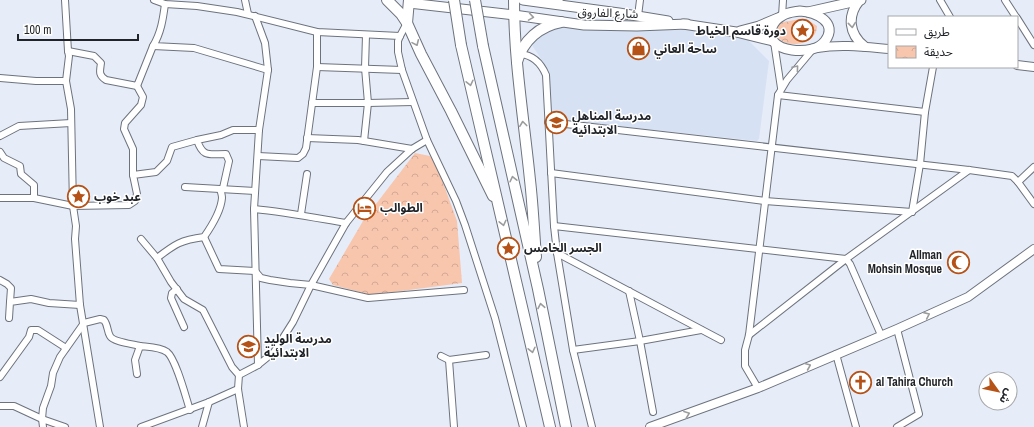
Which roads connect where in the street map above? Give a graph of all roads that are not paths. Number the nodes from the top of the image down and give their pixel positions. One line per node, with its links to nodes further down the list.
1 (65, 0): 38 (street)
2 (154, 0): 16 (street)
3 (245, 0): 18 (street)
4 (387, 0): 26 (main road)
5 (454, 0): 84 (main road, one-way to 84, bridge)
6 (475, 0): 101 (main road, one-way to 6, bridge)
7 (514, 0): 19 (main road)
8 (523, 0): 15 (main road, شارع الفاروق)
9 (640, 0): 20 (street)
10 (783, 0): 21 (street)
11 (860, 0): 17 (main road, شارع الفاروق); 35 (main road, one-way to 35)
12 (940, 0): 22 (street)
13 (1005, 0): 23 (street)
14 (409, 1): 19 (main road, شارع الفاروق); 26 (main road)
15 (561, 2): 20 (main road, شارع الفاروق)
16 (165, 4): 18 (street); 34 (street)
17 (807, 12): 21 (main road, شارع الفاروق); 36 (main road)
18 (252, 15): 28 (street); 46 (street)
19 (514, 15): 25 (main road, شارع الفاروق, one-way to 25); 41 (main road)
20 (638, 16): 27 (main road, شارع الفاروق)
21 (781, 16): 29 (main road, شارع الفاروق); 32 (main road)
22 (949, 16)
23 (1016, 16)
24 (1018, 20): 33 (street)
25 (561, 22): 27 (main road, شارع الفاروق); 39 (main road)
26 (407, 23): 31 (street); 84 (main road, one-way to 84)
27 (687, 24): 29 (main road, شارع الفاروق)
28 (317, 32): 30 (street); 42 (street)
29 (736, 32): 32 (main road, شارع الفاروق)
30 (366, 35): 31 (street); 44 (street)
31 (400, 36): 47 (street)
32 (774, 42): 36 (main road, شارع الفاروق); 51 (street)
33 (1034, 45)
34 (153, 46): 46 (street); 50 (street)
35 (864, 46): 36 (street, شارع الفاروق); 37 (street, شارع الفاروق)
36 (815, 48): 51 (street, one-way to 36)
37 (888, 49)
38 (68, 51): 49 (street); 50 (street)
39 (520, 54): 41 (main road); 57 (street)
40 (1018, 65): 43 (street)
41 (517, 66): 101 (main road, one-way to 41)
42 (317, 67): 44 (street); 53 (street)
43 (1034, 67)
44 (365, 68): 47 (street); 55 (street)
45 (933, 68): 56 (street)
46 (268, 70): 59 (street)
47 (402, 70): 54 (street)
48 (0, 78): 49 (street)
49 (66, 81): 58 (street)
50 (137, 86): 74 (street)
51 (781, 88): 52 (street)
52 (778, 95): 56 (street); 65 (street)
53 (312, 102): 55 (street); 61 (street)
54 (413, 102): 55 (street); 63 (street)
55 (368, 103): 64 (street)
56 (925, 112): 69 (street)
57 (548, 122): 65 (street); 72 (street)
58 (71, 123): 60 (street); 83 (street)
59 (259, 130): 62 (street); 68 (street)
60 (0, 136)
61 (307, 138): 64 (street); 68 (street)
62 (197, 140): 74 (street); 77 (street)
63 (427, 140): 66 (street); 141 (street)
64 (364, 141): 66 (street)
65 (771, 147): 69 (street); 81 (street)
66 (412, 149): 88 (street)
67 (0, 152): 80 (street)
68 (258, 156): 78 (street)
69 (920, 164): 71 (street); 86 (street)
70 (1034, 167): 75 (street)
71 (969, 170): 75 (street); 86 (street)
72 (551, 173): 81 (street); 89 (street)
73 (307, 174): 87 (street)
74 (133, 175): 83 (street)
75 (1018, 182): 82 (street)
76 (185, 188): 77 (street)
77 (222, 189): 78 (street); 90 (street)
78 (255, 191): 85 (street)
79 (0, 198): 80 (street)
80 (34, 198): 83 (street)
81 (765, 201): 86 (street); 92 (street)
82 (1034, 204)
83 (73, 206): 105 (street)
84 (500, 208): 133 (main road, one-way to 133)
85 (254, 209): 87 (street); 97 (street)
86 (912, 212): 96 (street)
87 (300, 214): 88 (street)
88 (346, 223): 99 (street)
89 (554, 226): 92 (street); 94 (street)
90 (204, 237): 95 (street); 97 (street)
91 (141, 239): 95 (street)
92 (759, 249): 96 (street); 111 (street)
93 (1034, 249): 109 (street, one-way to 93)
94 (557, 253): 103 (street); 117 (street)
95 (157, 258): 100 (street)
96 (846, 259): 111 (street); 112 (street)
97 (255, 272): 99 (street); 122 (street)
98 (0, 280): 104 (street)
99 (311, 285): 102 (street); 122 (street)
100 (176, 289): 108 (street); 124 (street)
101 (538, 289): 142 (main road, one-way to 101)
102 (464, 290)
103 (629, 291): 110 (street); 114 (street)
104 (10, 302): 105 (street); 106 (street)
105 (80, 305): 107 (street)
106 (8, 318)
107 (84, 323): 115 (street); 116 (street); 136 (street)
108 (184, 328)
109 (897, 329): 112 (street); 146 (street)
110 (701, 330): 113 (street); 114 (street)
111 (749, 335): 126 (street)
112 (881, 335): 118 (street)
113 (721, 340)
114 (640, 341): 117 (street); 131 (street)
115 (140, 346): 123 (street); 130 (street)
116 (66, 348): 125 (street); 132 (street)
117 (573, 350): 143 (street)
118 (836, 354): 126 (street, one-way to 118); 145 (street)
119 (486, 355): 121 (street)
120 (441, 356): 121 (street)
121 (449, 360): 140 (street)
122 (258, 365): 124 (street)
123 (136, 374)
124 (239, 375): 127 (street)
125 (0, 376)
126 (758, 388): 144 (street, one-way to 126)
127 (238, 389): 128 (street); 139 (street)
128 (209, 402): 130 (street); 138 (street)
129 (0, 406): 132 (street)
130 (190, 410): 137 (street)
131 (653, 412)
132 (42, 419): 134 (street); 135 (street)
133 (549, 422)
134 (43, 427)
135 (65, 427)
136 (100, 427)
137 (141, 427)
138 (202, 427)
139 (244, 427)
140 (454, 427)
141 (523, 427)
142 (566, 427)
143 (592, 427)
144 (650, 427)
145 (856, 427)
146 (897, 427)

